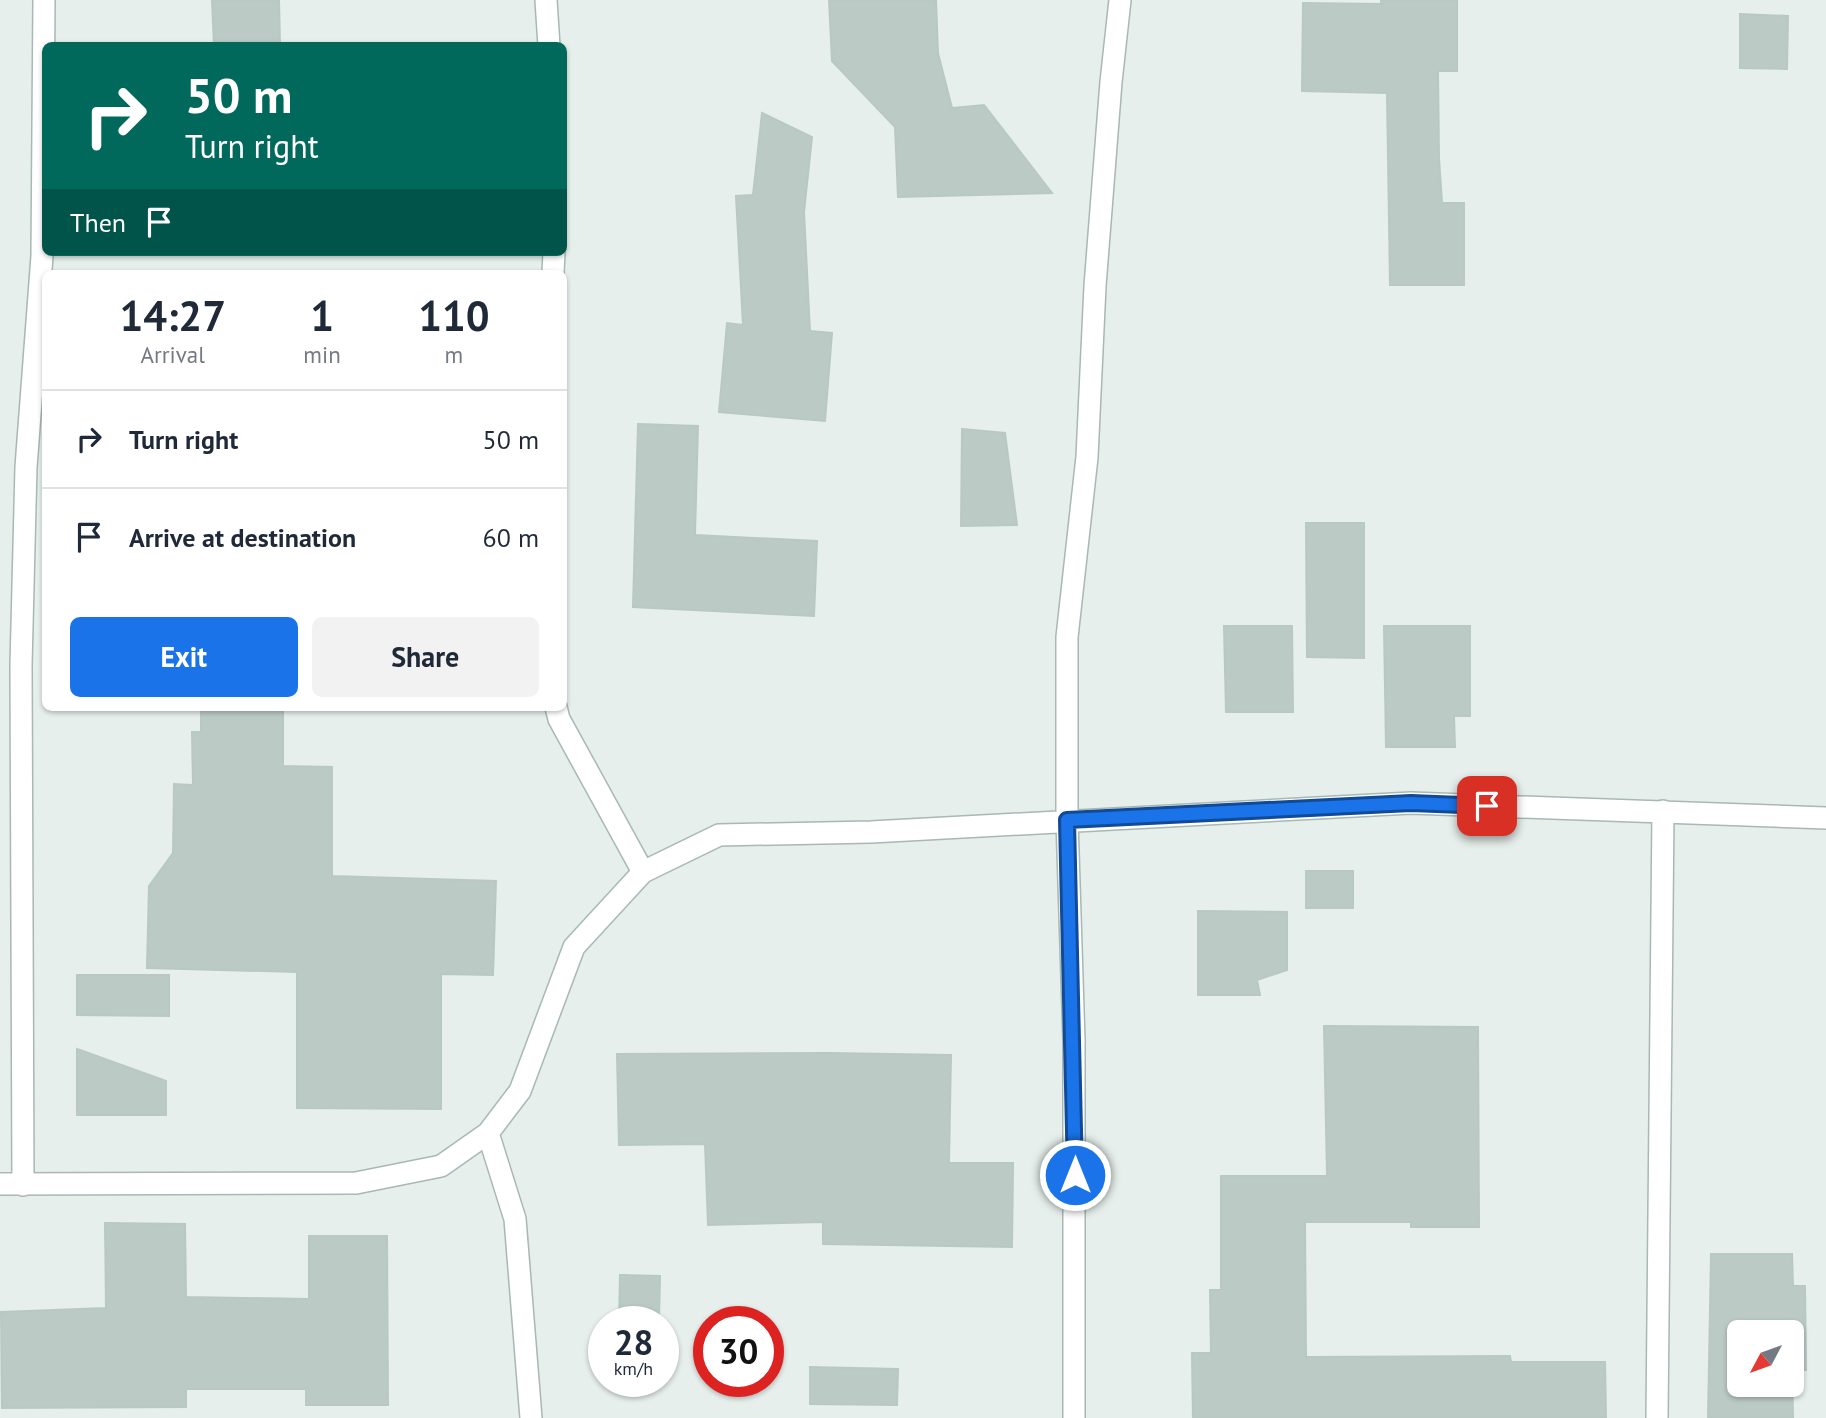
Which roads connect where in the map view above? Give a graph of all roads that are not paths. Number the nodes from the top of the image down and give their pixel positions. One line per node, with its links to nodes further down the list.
1 (44, 0): 4 (street)
2 (546, 0): 5 (street)
3 (1120, 0): 10 (street)
4 (44, 42)
5 (549, 42)
6 (43, 256): 14 (street)
7 (557, 711): 11 (street)
8 (1663, 811): 9 (street); 10 (street); 17 (street)
9 (1826, 818)
10 (1067, 820): 11 (street); 16 (street)
11 (643, 872): 12 (street)
12 (488, 1133): 14 (street); 15 (street)
13 (0, 1184): 14 (street)
14 (23, 1185)
15 (531, 1418)
16 (1074, 1418)
17 (1657, 1418)

